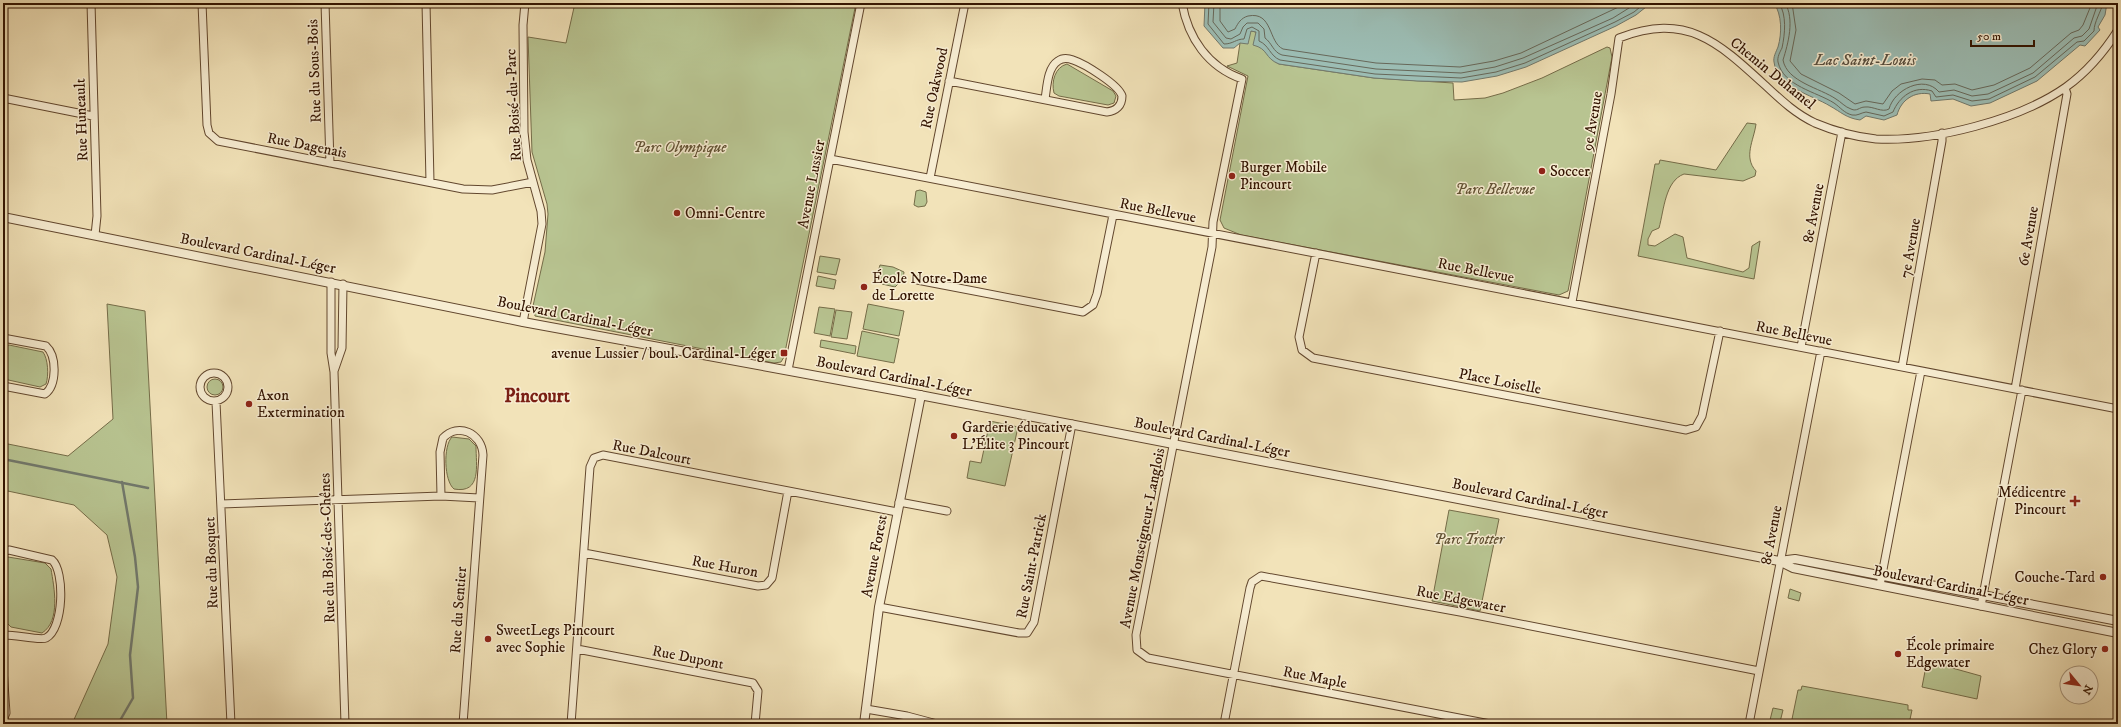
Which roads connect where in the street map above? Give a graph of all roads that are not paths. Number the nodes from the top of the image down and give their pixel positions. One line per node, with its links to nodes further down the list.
1 (90, 3): 15 (street, Rue Huneault)
2 (202, 3): 19 (street, Rue Dagenais)
3 (325, 3): 19 (street, Rue du Sous-Bois)
4 (426, 3): 21 (street)
5 (525, 3): 22 (street, Rue Boisé-du-Parc)
6 (861, 3): 18 (street, Avenue Lussier)
7 (965, 3): 11 (street, Rue Oakwood)
8 (1182, 3): 25 (street, Avenue Monseigneur-Langlois)
9 (2118, 30): 12 (street, Chemin Duhamel)
10 (1619, 38): 16 (street, Chemin Duhamel); 31 (street, 9e Avenue)
11 (949, 81): 14 (street); 20 (street, Rue Oakwood)
12 (2065, 88): 17 (street, Chemin Duhamel); 42 (street, 6e Avenue)
13 (3, 98): 15 (street)
14 (1045, 99): 14 (street)
15 (93, 116): 26 (street, Rue Huneault)
16 (1842, 132): 17 (street, Chemin Duhamel); 35 (street, 8e Avenue)
17 (1942, 133): 37 (street, 7e Avenue)
18 (830, 159): 20 (street, Rue Bellevue); 38 (street, Avenue Lussier)
19 (330, 163): 21 (street, Rue Dagenais)
20 (930, 178): 23 (street, Rue Bellevue)
21 (430, 182): 22 (street, Rue Dagenais)
22 (533, 182): 32 (street, Rue Boisé-du-Parc)
23 (1113, 215): 25 (street, Rue Bellevue); 28 (street)
24 (3, 217): 26 (street, Boulevard Cardinal-Léger)
25 (1212, 234): 27 (street, Rue Bellevue); 47 (street, Avenue Monseigneur-Langlois)
26 (96, 235): 29 (street, Boulevard Cardinal-Léger)
27 (1316, 253): 31 (street, Rue Bellevue); 33 (street, Place Loiselle)
28 (917, 280)
29 (331, 282): 30 (street, Boulevard Cardinal-Léger); 40 (street, Rue du Boisé-des-Chênes)
30 (343, 284): 32 (street, Boulevard Cardinal-Léger); 40 (street, Rue du Boisé-des-Chênes)
31 (1572, 302): 33 (street, Rue Bellevue)
32 (523, 322): 38 (street, Boulevard Cardinal-Léger)
33 (1720, 331): 35 (street, Rue Bellevue)
34 (3, 338): 41 (street)
35 (1801, 347): 36 (street, Rue Bellevue)
36 (1821, 351): 37 (street, Rue Bellevue); 58 (street, 8e Avenue)
37 (1902, 367): 39 (street, Rue Bellevue)
38 (788, 370): 43 (street, Boulevard Cardinal-Léger)
39 (1921, 371): 42 (street, Rue Bellevue); 59 (street)
40 (334, 372): 51 (street, Rue du Boisé-des-Chênes)
41 (3, 386)
42 (2018, 389): 45 (street, Rue Bellevue); 61 (street, 6e Avenue)
43 (921, 395): 46 (street, Boulevard Cardinal-Léger); 52 (street, Avenue Forest)
44 (216, 402): 44 (street); 53 (street, Rue du Bosquet)
45 (2118, 409)
46 (1072, 424): 47 (street, Boulevard Cardinal-Léger); 63 (street, Rue Saint-Patrick)
47 (1173, 444): 58 (street, Boulevard Cardinal-Léger); 68 (street, Avenue Monseigneur-Langlois)
48 (788, 491): 55 (street, Rue Dalcourt); 57 (street, Rue Huron); 57 (street, Rue Dalcourt)
49 (441, 496): 50 (street); 50 (street, Rue du Sentier); 51 (street)
50 (479, 498): 76 (street, Rue du Sentier)
51 (338, 500): 53 (street); 75 (street, Rue du Boisé-des-Chênes)
52 (899, 502): 54 (street); 55 (street, Avenue Forest)
53 (222, 504): 74 (street, Rue du Bosquet)
54 (947, 511)
55 (897, 512): 63 (street, Avenue Forest)
56 (3, 552): 66 (street)
57 (584, 553): 67 (street, Rue Dalcourt)
58 (1780, 561): 59 (street, Boulevard Cardinal-Léger); 60 (street, Boulevard Cardinal-Léger); 70 (street, 8e Avenue)
59 (1882, 576): 60 (street); 61 (street, Boulevard Cardinal-Léger)
60 (1880, 585): 62 (street, Boulevard Cardinal-Léger)
61 (1983, 596): 62 (street, 6e Avenue); 64 (street, Boulevard Cardinal-Léger)
62 (1981, 606): 65 (street, Boulevard Cardinal-Léger)
63 (879, 607): 72 (street, Avenue Forest)
64 (2118, 621)
65 (2118, 633)
66 (3, 635)
67 (577, 649): 77 (street, Rue Dalcourt); 78 (street, Rue Dupont)
68 (1137, 650): 71 (street, Rue Maple)
69 (3, 668): 73 (street)
70 (1759, 671): 71 (street, Rue Edgewater); 83 (street, 8e Avenue)
71 (1234, 674): 81 (street); 82 (street, Rue Maple)
72 (866, 709): 79 (street, Avenue Forest); 80 (street)
73 (3, 720)
74 (231, 724)
75 (345, 724)
76 (463, 724)
77 (570, 724)
78 (755, 724)
79 (864, 724)
80 (937, 724)
81 (1224, 724)
82 (1490, 724)
83 (1749, 724)

